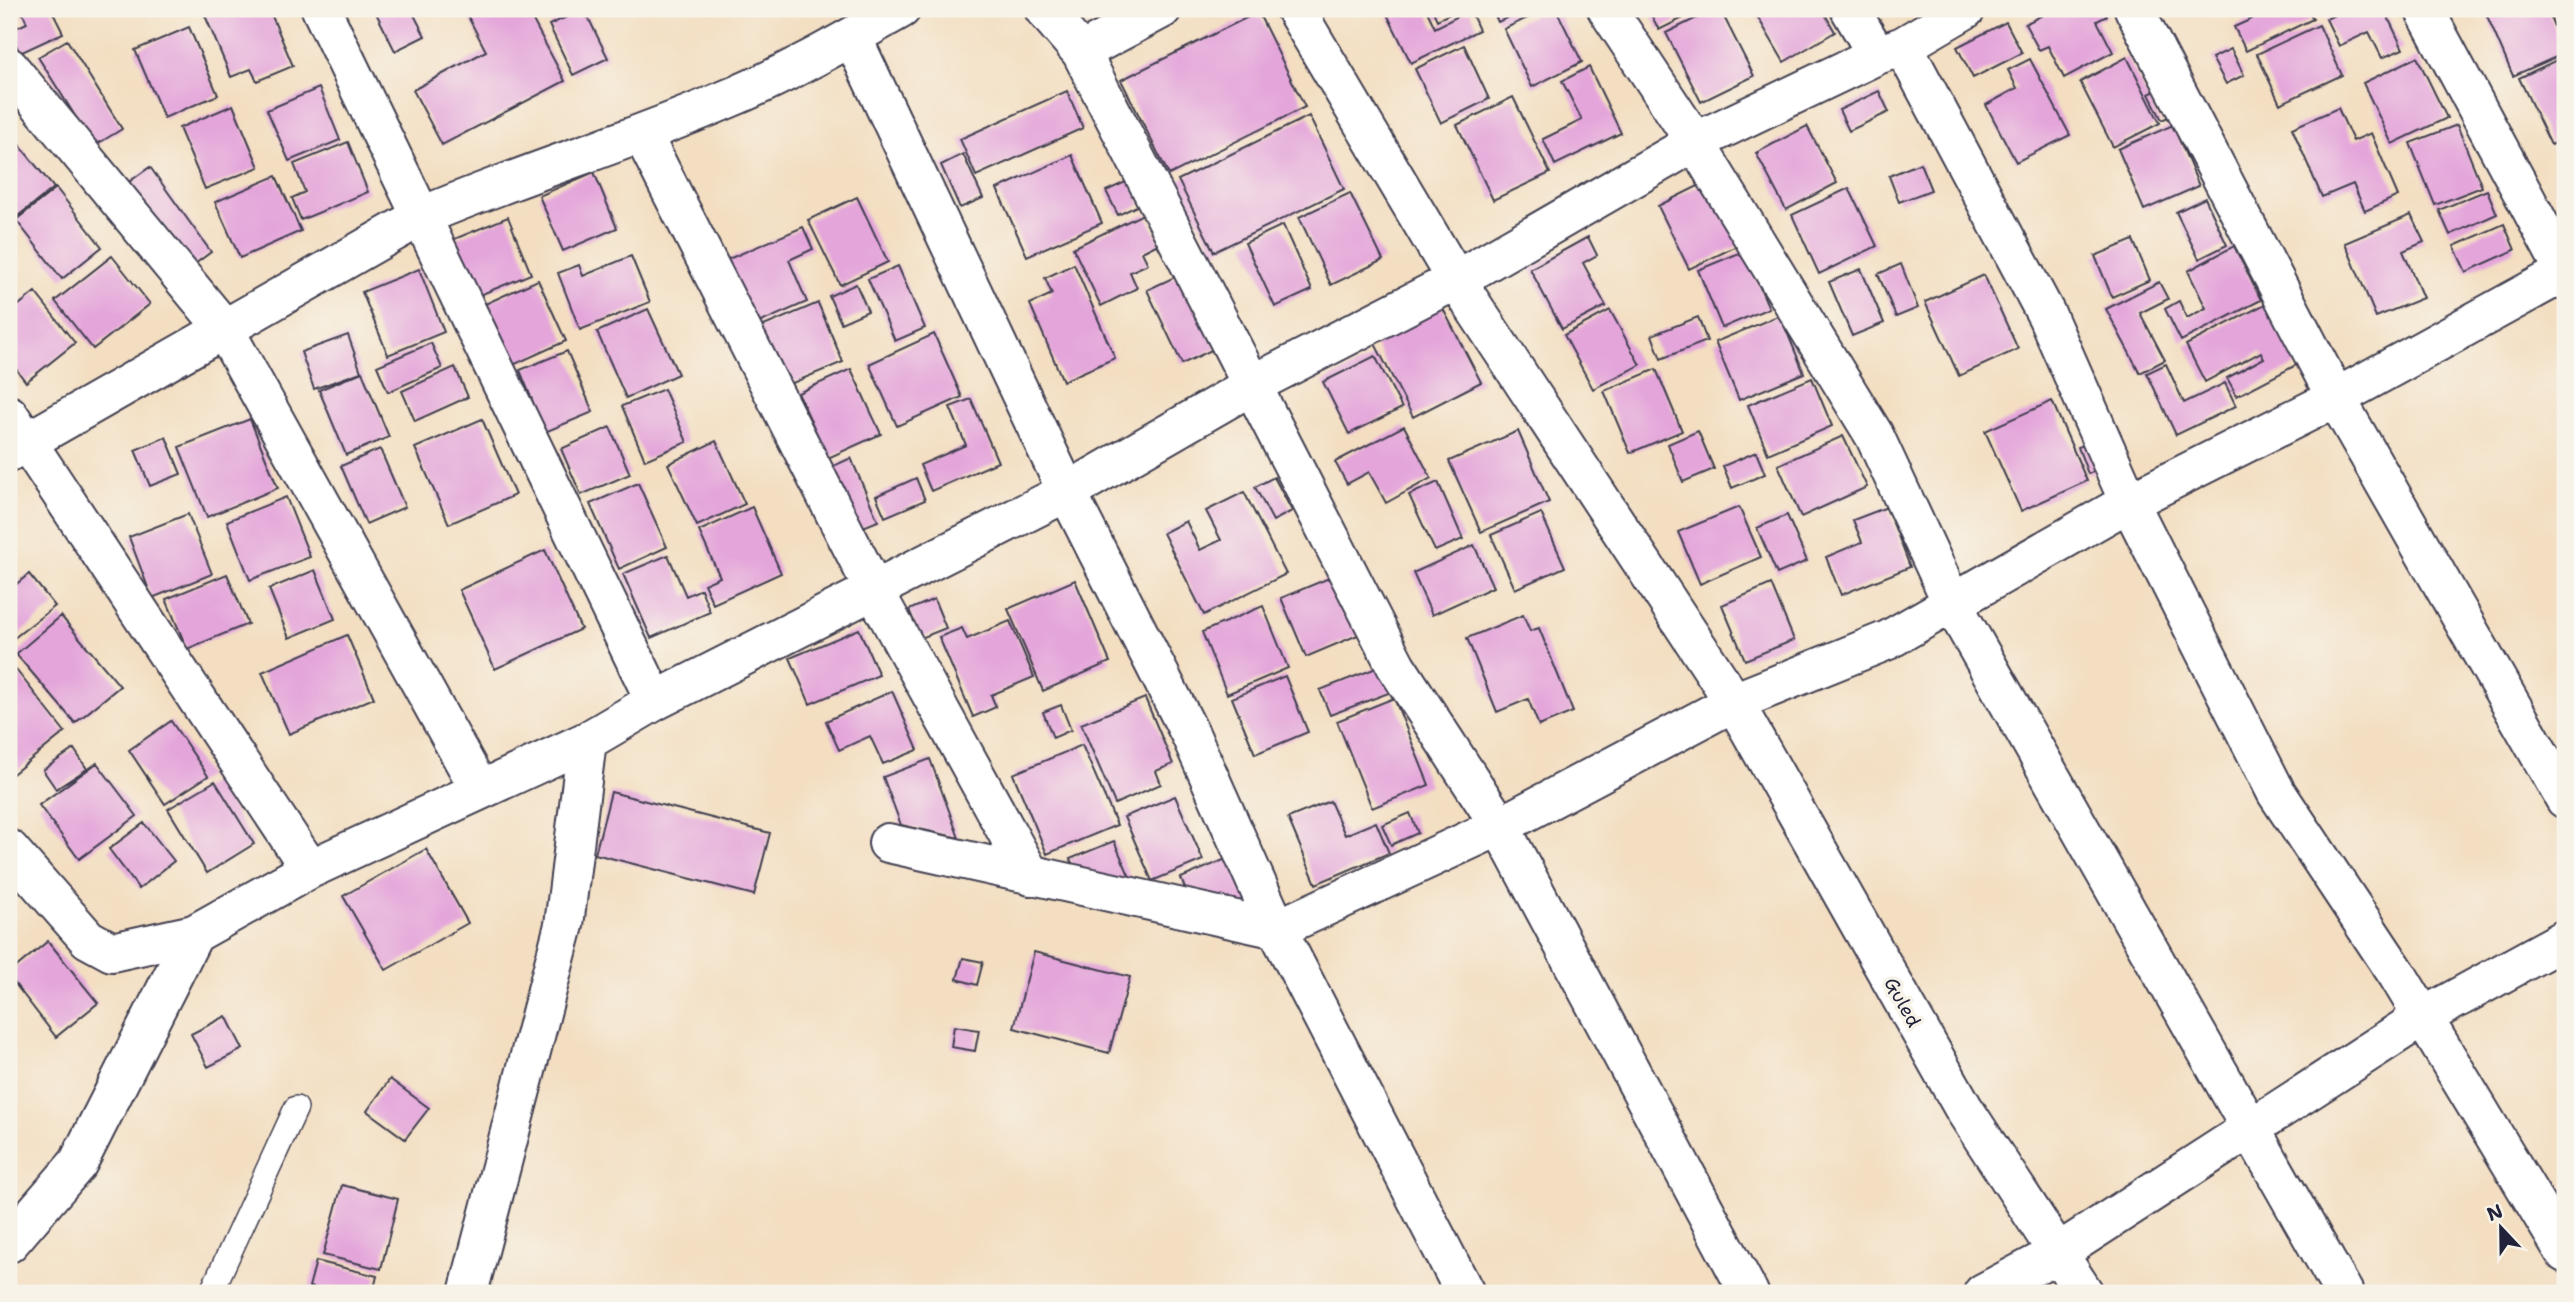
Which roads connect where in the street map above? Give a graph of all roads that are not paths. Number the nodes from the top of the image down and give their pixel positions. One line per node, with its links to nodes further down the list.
1 (321, 9): 17 (street)
2 (901, 9): 11 (street)
3 (1044, 9): 13 (street)
4 (1162, 9): 13 (street)
5 (1295, 9): 18 (street, Guled)
6 (1607, 9): 16 (street)
7 (1850, 9): 12 (street)
8 (1966, 9): 12 (street)
9 (2134, 9): 21 (street)
10 (2424, 9): 21 (street)
11 (852, 37): 15 (street); 23 (street)
12 (1890, 51): 16 (street); 24 (street)
13 (1081, 52): 20 (street)
14 (9, 67): 19 (street)
15 (642, 134): 17 (street); 25 (street)
16 (1695, 142): 18 (street); 26 (street)
17 (420, 216): 19 (street); 27 (street)
18 (1456, 280): 20 (street); 28 (street, Guled)
19 (223, 327): 22 (street); 30 (street)
20 (1254, 384): 23 (street); 32 (street)
21 (2336, 398): 24 (street); 31 (street)
22 (15, 435): 35 (street)
23 (1067, 492): 25 (street); 37 (street)
24 (2129, 502): 26 (street); 40 (street)
25 (875, 592): 27 (street); 36 (street)
26 (1953, 606): 28 (street); 42 (street)
27 (655, 701): 29 (street)
28 (1734, 702): 32 (street); 44 (street, Guled)
29 (587, 741): 30 (street); 47 (street)
30 (480, 790): 35 (street)
31 (2565, 799)
32 (1500, 826): 37 (street); 49 (street)
33 (888, 843): 36 (street)
34 (9, 849): 38 (street)
35 (310, 869): 38 (street)
36 (1031, 876): 37 (street)
37 (1277, 929): 48 (street)
38 (194, 934): 43 (street)
39 (2565, 939): 40 (street)
40 (2421, 1018): 42 (street); 45 (street)
41 (296, 1108): 46 (lane)
42 (2249, 1129): 44 (street); 52 (street)
43 (9, 1243)
44 (2058, 1252): 50 (street); 51 (street, Guled)
45 (2565, 1253)
46 (211, 1293)
47 (468, 1293)
48 (1465, 1293)
49 (1749, 1293)
50 (1983, 1293)
51 (2084, 1293)
52 (2344, 1293)

